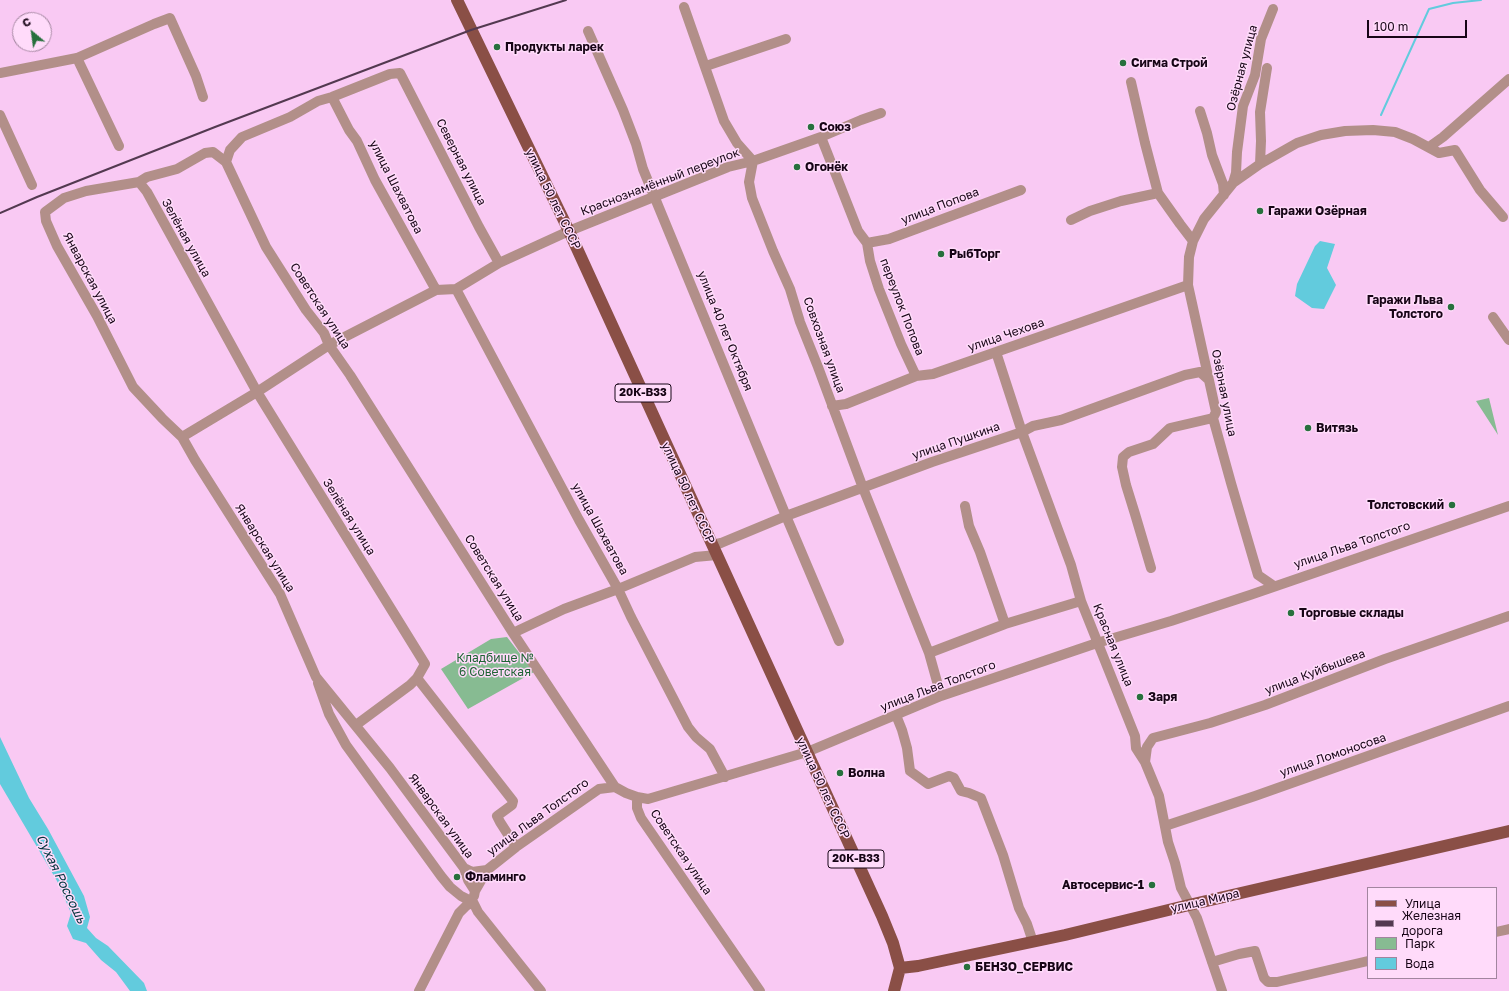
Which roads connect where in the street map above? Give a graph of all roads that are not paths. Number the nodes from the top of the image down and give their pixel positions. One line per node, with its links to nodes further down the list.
1 (457, 0): 32 (main road, улица 50 лет СССР / 20К-В33)
2 (684, 7): 7 (street)
3 (1273, 9): 24 (street, Озёрная улица)
4 (588, 31): 29 (street, улица 40 лет Октября)
5 (786, 39): 7 (street)
6 (77, 58): 9 (street); 12 (street); 18 (street)
7 (706, 66): 20 (street)
8 (1267, 68): 22 (street)
9 (0, 73)
10 (1509, 79): 19 (street)
11 (1131, 82): 27 (street)
12 (203, 97)
13 (332, 97): 21 (street); 35 (street, Северная улица); 38 (street, улица Шахватова)
14 (1200, 111): 28 (street)
15 (881, 113): 17 (street, Краснознамённый переулок)
16 (0, 116): 25 (street)
17 (821, 137): 20 (street, Краснознамённый переулок); 34 (street, переулок Попова)
18 (120, 146)
19 (1429, 147): 22 (street); 30 (street)
20 (753, 160): 29 (street, Краснознамённый переулок); 46 (street, Совхозная улица)
21 (226, 162): 23 (street); 41 (street, Советская улица)
22 (1260, 164): 24 (street, Озёрная улица)
23 (139, 182): 45 (street, Зелёная улица); 49 (street, Январская улица)
24 (1234, 183): 28 (street, Озёрная улица)
25 (32, 185)
26 (1021, 190): 34 (street, улица Попова)
27 (1158, 193): 31 (street); 33 (street)
28 (1224, 195): 33 (street, Озёрная улица)
29 (656, 196): 32 (street, Краснознамённый переулок); 53 (street, улица 40 лет Октября)
30 (1503, 217)
31 (1071, 220)
32 (569, 231): 35 (street, Краснознамённый переулок); 54 (main road, улица 50 лет СССР / 20К-В33)
33 (1193, 241): 36 (street, Озёрная улица)
34 (867, 243): 43 (street, переулок Попова)
35 (499, 263): 37 (street, Краснознамённый переулок)
36 (1188, 285): 42 (street, улица Чехова); 44 (street, Озёрная улица)
37 (456, 289): 38 (street, Краснознамённый переулок); 58 (street, улица Шахватова)
38 (436, 290): 41 (street, Краснознамённый переулок)
39 (1492, 317): 40 (street)
40 (1509, 340)
41 (329, 345): 45 (street, Краснознамённый переулок); 63 (street, Советская улица)
42 (996, 352): 43 (street, улица Чехова); 48 (street, Красная улица)
43 (916, 376): 46 (street, улица Чехова)
44 (1209, 380): 47 (street, Озёрная улица); 48 (street, улица Пушкина)
45 (257, 392): 49 (street, Краснознамённый переулок); 68 (street, Зелёная улица)
46 (832, 406): 50 (street, Совхозная улица)
47 (1213, 418): 55 (street); 56 (street, Озёрная улица)
48 (1022, 432): 50 (street, улица Пушкина); 60 (street, Красная улица)
49 (182, 437): 67 (street, Январская улица)
50 (863, 488): 53 (street, улица Пушкина); 66 (street, Совхозная улица)
51 (964, 506): 62 (street)
52 (1509, 506): 57 (street, улица Льва Толстого)
53 (786, 516): 54 (street, улица Пушкина); 64 (street, улица 40 лет Октября)
54 (714, 550): 58 (street, улица Пушкина); 73 (main road, улица 50 лет СССР / 20К-В33)
55 (1151, 568)
56 (1258, 575): 57 (street); 59 (street)
57 (1274, 586): 59 (street, улица Льва Толстого)
58 (618, 589): 63 (street, улица Пушкина); 75 (street, улица Шахватова)
59 (1250, 595): 65 (street, улица Льва Толстого)
60 (1081, 601): 62 (street); 65 (street, Красная улица)
61 (1509, 616): 74 (street, улица Куйбышева)
62 (1005, 624): 66 (street)
63 (513, 633): 76 (street, Советская улица)
64 (840, 640)
65 (1097, 643): 69 (street, улица Льва Толстого); 74 (street, Красная улица)
66 (929, 652): 69 (street, Совхозная улица)
67 (316, 677): 72 (street, Январская улица); 83 (street)
68 (417, 678): 72 (street); 80 (street)
69 (941, 696): 71 (street, улица Льва Толстого)
70 (1509, 706): 78 (street, улица Ломоносова)
71 (896, 715): 73 (street, улица Льва Толстого); 87 (street)
72 (356, 725): 81 (street, Январская улица)
73 (807, 752): 75 (street, улица Льва Толстого); 90 (main road, улица 50 лет СССР / 20К-В33)
74 (1145, 762): 78 (street, Красная улица)
75 (725, 777): 77 (street, улица Льва Толстого)
76 (616, 787): 77 (street, Советская улица); 80 (street, улица Льва Толстого)
77 (637, 797): 93 (street, Советская улица)
78 (1165, 826): 84 (street, Красная улица)
79 (1509, 831): 84 (main road, улица Мира)
80 (516, 847): 82 (street, улица Льва Толстого)
81 (464, 868): 82 (street); 83 (street, Январская улица)
82 (486, 870): 83 (street, улица Льва Толстого)
83 (474, 896): 91 (street); 92 (street, Январская улица)
84 (1189, 905): 87 (main road, улица Мира); 89 (street, Красная улица)
85 (1509, 929): 86 (street)
86 (1497, 932)
87 (1033, 942): 90 (main road, улица Мира)
88 (1367, 961): 89 (street)
89 (1212, 962): 95 (street, Красная улица)
90 (900, 968): 94 (main road, улица 50 лет СССР / 20К-В33)
91 (418, 991)
92 (541, 991)
93 (760, 991)
94 (894, 991)
95 (1222, 991)

